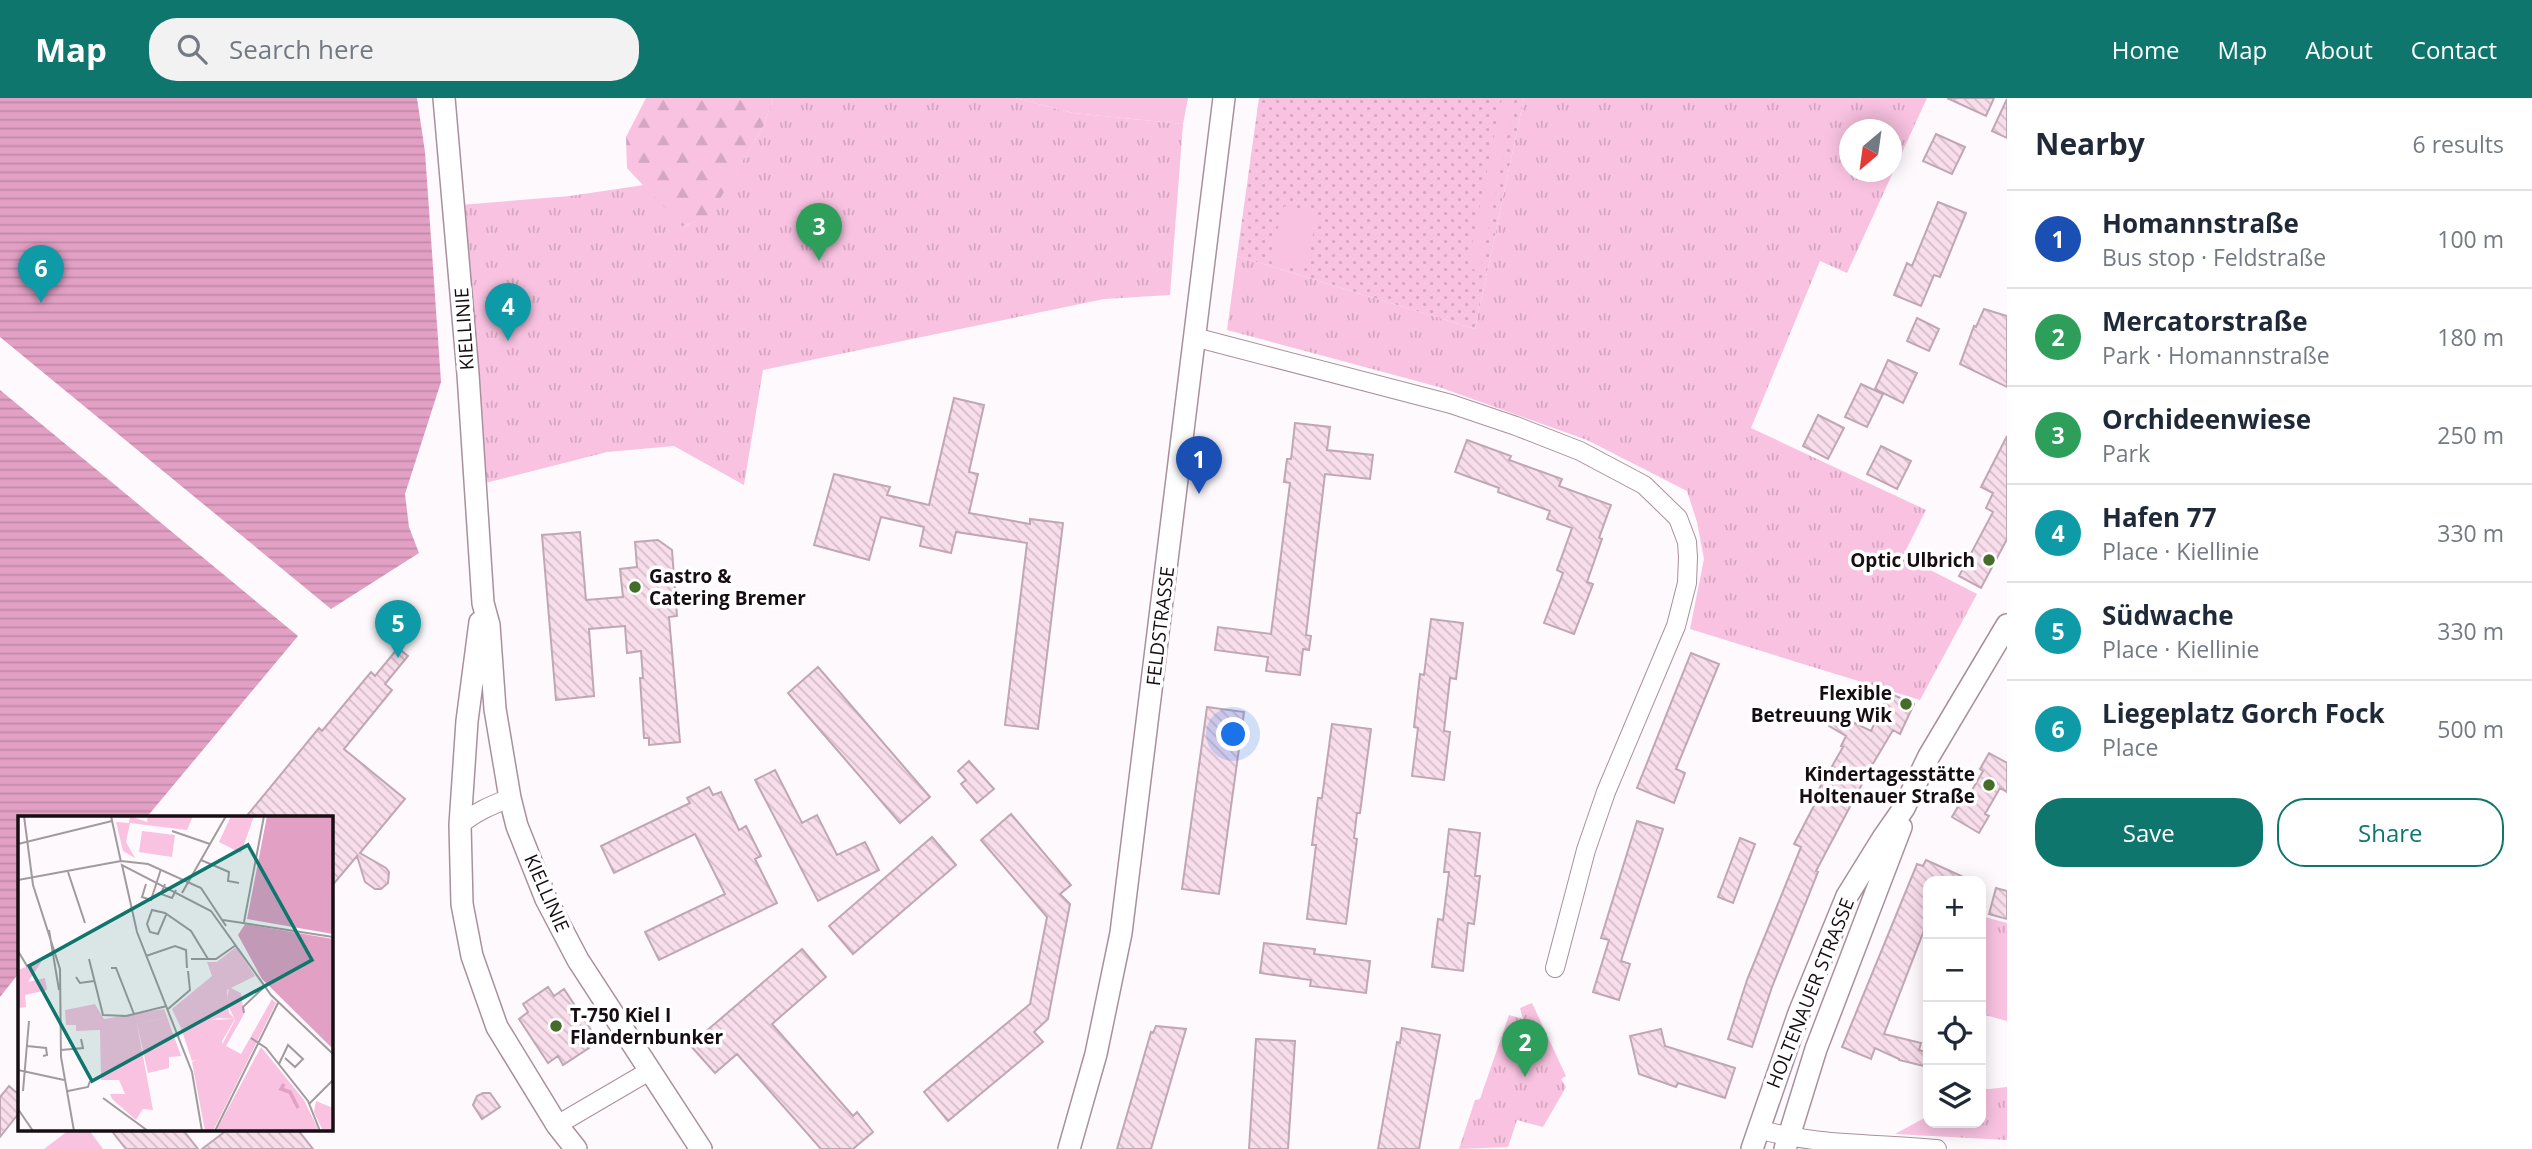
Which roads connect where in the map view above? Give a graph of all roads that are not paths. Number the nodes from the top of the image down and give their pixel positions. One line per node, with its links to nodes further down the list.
1 (444, 98): 4 (street, KIELLINIE)
2 (1224, 98): 3 (street, FELDSTRASSE)
3 (1194, 337): 9 (street); 16 (street, FELDSTRASSE)
4 (483, 603): 6 (street, KIELLINIE); 8 (street, KIELLINIE)
5 (2007, 625): 7 (street, HOLTENAUER STRASSE)
6 (510, 798): 8 (street); 10 (street, KIELLINIE)
7 (1904, 808): 12 (street, HOLTENAUER STRASSE); 13 (street, HOLTENAUER STRASSE)
8 (460, 825): 11 (street, KIELLINIE)
9 (1555, 968)
10 (651, 1070): 11 (street); 15 (street, KIELLINIE)
11 (558, 1125): 14 (street, KIELLINIE)
12 (1755, 1139): 13 (street)
13 (1787, 1143): 17 (street)
14 (576, 1149)
15 (701, 1149)
16 (1069, 1149)
17 (1937, 1149)

